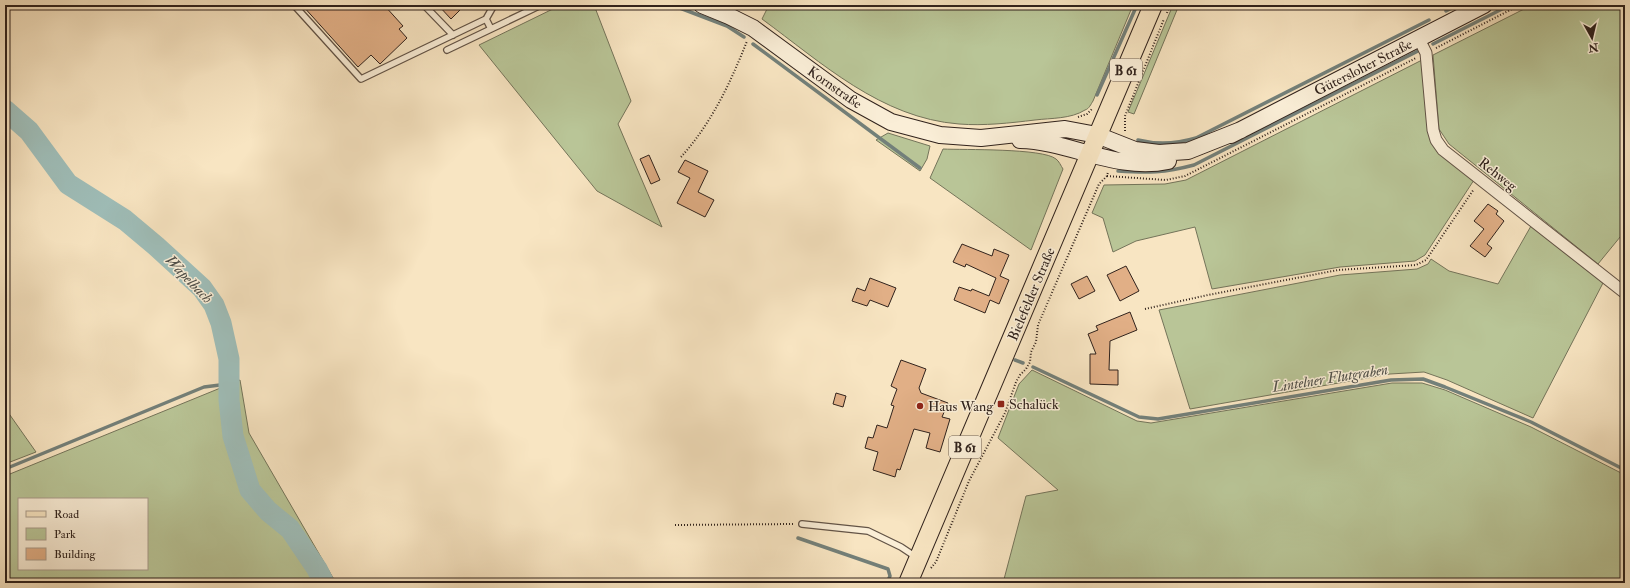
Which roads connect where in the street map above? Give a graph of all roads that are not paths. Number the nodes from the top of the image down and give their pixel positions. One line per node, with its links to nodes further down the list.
1 (294, 5): 10 (lane)
2 (424, 5): 10 (lane)
3 (494, 5): 8 (lane)
4 (541, 5): 9 (lane)
5 (702, 5): 15 (main road, Kornstraße)
6 (1153, 5): 14 (main road, Bielefelder Straße / B 61)
7 (1484, 5): 11 (main road, Gütersloher Straße)
8 (486, 19): 9 (lane); 10 (lane)
9 (491, 29): 12 (lane)
10 (453, 35)
11 (1418, 39): 13 (main road, Gütersloher Straße); 17 (street, Rehweg)
12 (447, 50)
13 (1241, 130): 14 (main road, Gütersloher Straße); 16 (main road, Gütersloher Straße)
14 (1097, 135): 15 (main road, Kornstraße); 16 (main road, Bielefelder Straße / B 61)
15 (981, 138): 16 (main road, Kornstraße)
16 (1090, 155): 19 (main road, Bielefelder Straße / B 61)
17 (1625, 293)
18 (802, 524): 19 (lane)
19 (924, 563): 20 (main road, Bielefelder Straße / B 61)
20 (908, 583)

